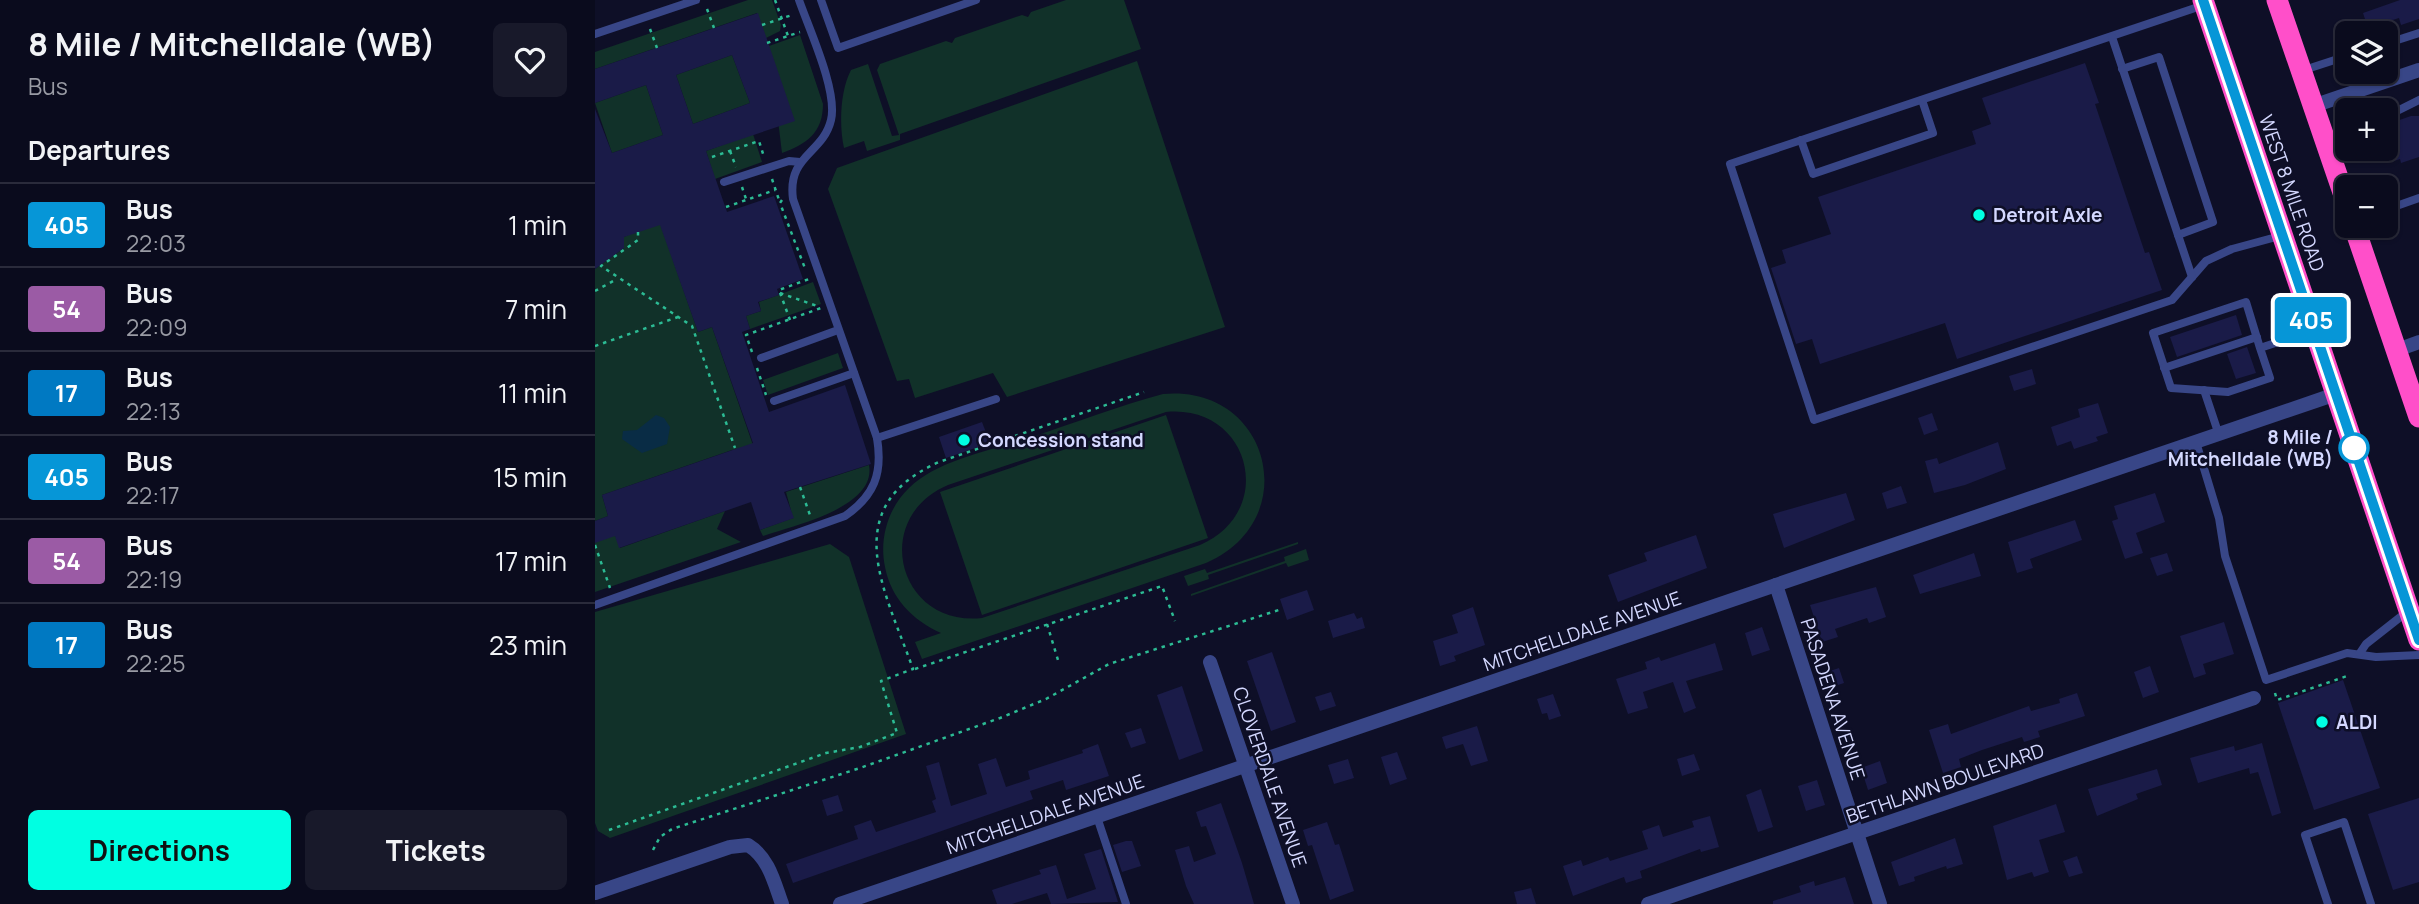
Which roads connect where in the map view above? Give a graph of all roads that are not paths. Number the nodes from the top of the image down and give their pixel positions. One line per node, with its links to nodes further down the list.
1 (696, 0): 8 (lane)
2 (799, 0): 21 (lane)
3 (821, 0): 4 (lane)
4 (976, 0)
5 (2277, 0): 14 (highway)
6 (2203, 3): 9 (lane); 26 (highway, WEST 8 MILE ROAD)
7 (2419, 33): 10 (lane)
8 (595, 34)
9 (2112, 37): 12 (lane); 15 (lane)
10 (2398, 40)
11 (2335, 60): 14 (lane)
12 (2122, 69): 25 (lane); 25 (lane)
13 (2419, 70): 17 (street)
14 (2301, 71): 17 (highway)
15 (1922, 100): 20 (lane); 20 (lane)
16 (2419, 100): 18 (lane)
17 (2313, 106): 19 (highway)
18 (2398, 110)
19 (2335, 139)
20 (1801, 141): 28 (lane)
21 (800, 162): 22 (lane); 29 (lane)
22 (724, 182)
23 (2419, 198): 24 (lane)
24 (2398, 205)
25 (2178, 235): 28 (lane)
26 (2282, 235): 28 (lane); 30 (highway, WEST 8 MILE ROAD)
27 (2358, 238): 34 (highway)
28 (2192, 276)
29 (838, 330): 35 (lane); 37 (lane)
30 (2314, 330): 33 (lane); 39 (highway, WEST 8 MILE ROAD)
31 (2257, 337): 33 (lane); 36 (lane); 36 (lane)
32 (2419, 342): 34 (street)
33 (2260, 348): 38 (lane)
34 (2397, 350): 42 (highway)
35 (761, 358)
36 (2164, 368): 38 (lane)
37 (854, 373): 41 (lane); 44 (lane)
38 (2203, 390): 43 (lane)
39 (2336, 394): 43 (street, MITCHELLDALE AVENUE); 46 (highway, WEST 8 MILE ROAD)
40 (996, 399): 44 (lane)
41 (774, 401)
42 (2419, 417)
43 (2219, 435): 45 (street, MITCHELLDALE AVENUE)
44 (877, 438): 49 (lane)
45 (2196, 442): 47 (street, MITCHELLDALE AVENUE); 52 (lane)
46 (2399, 582): 48 (highway); 50 (highway, WEST 8 MILE ROAD)
47 (1776, 585): 56 (street, MITCHELLDALE AVENUE); 58 (street, PASADENA AVENUE)
48 (2419, 590)
49 (595, 605)
50 (2409, 610): 51 (highway, WEST 8 MILE ROAD); 52 (lane)
51 (2419, 640)
52 (2360, 653): 53 (lane)
53 (2419, 655)
54 (1210, 662): 56 (street, CLOVERDALE AVENUE)
55 (2254, 698): 58 (street, BETHLAWN BOULEVARD)
56 (1245, 766): 57 (street, MITCHELLDALE AVENUE); 63 (street, CLOVERDALE AVENUE)
57 (1097, 817): 61 (street, MITCHELLDALE AVENUE); 62 (lane)
58 (1857, 833): 64 (street, BETHLAWN BOULEVARD); 65 (street, PASADENA AVENUE)
59 (595, 893): 60 (street)
60 (782, 904)
61 (840, 904)
62 (1126, 904)
63 (1293, 904)
64 (1648, 904)
65 (1880, 904)
66 (2328, 904): 67 (lane)
67 (2371, 904)

